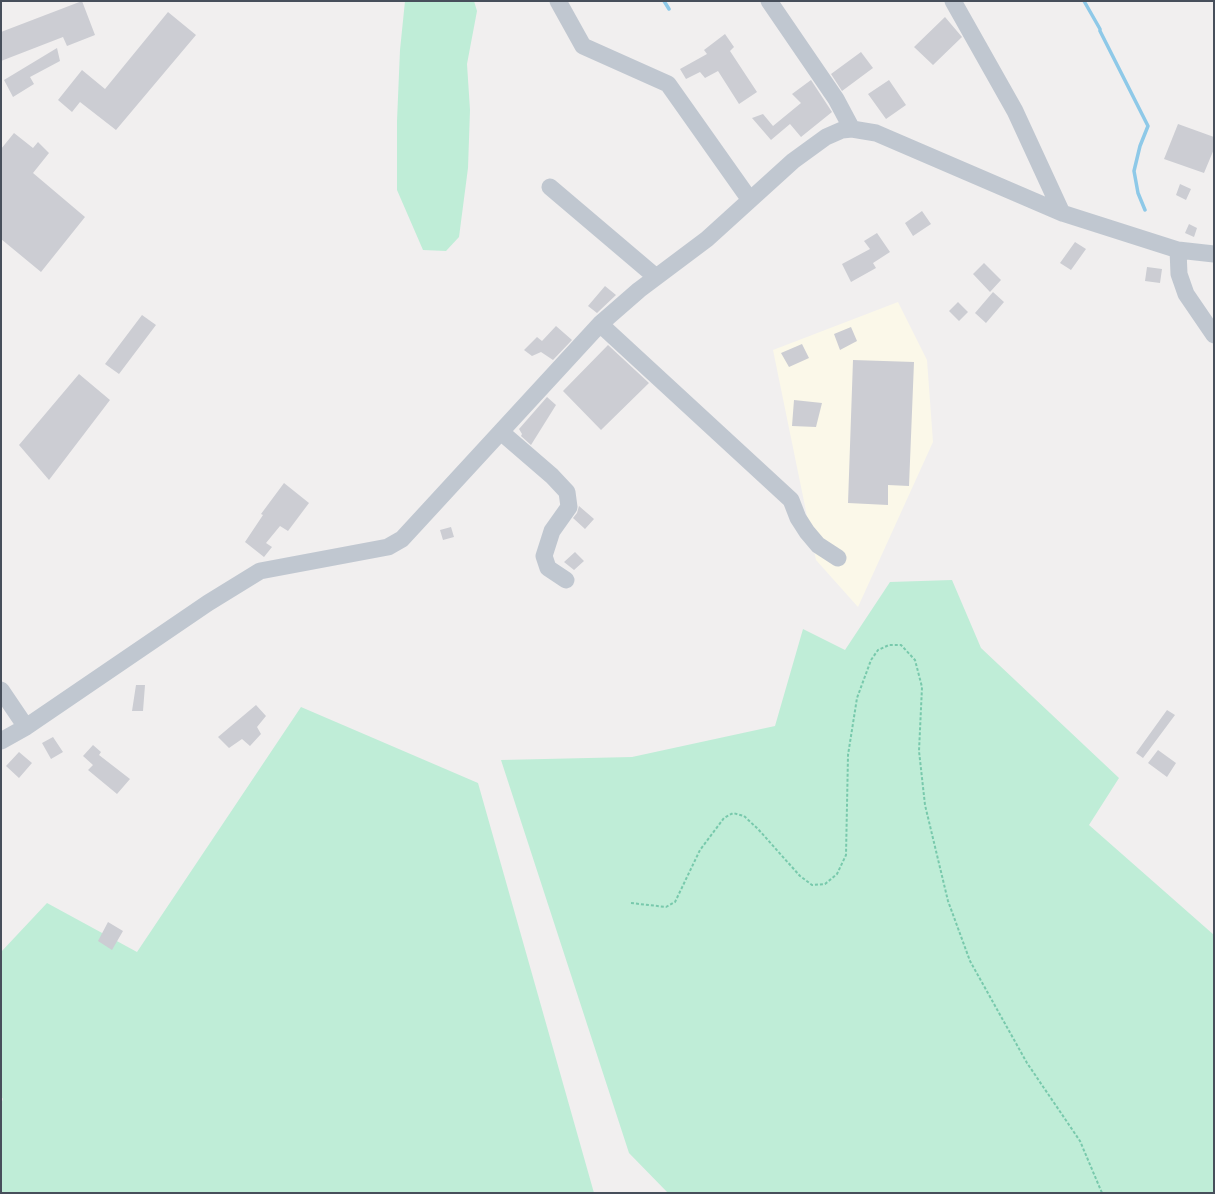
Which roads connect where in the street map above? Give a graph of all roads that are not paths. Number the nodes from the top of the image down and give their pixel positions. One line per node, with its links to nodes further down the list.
1 (558, 1): 6 (street)
2 (769, 1): 4 (street)
3 (953, 1): 7 (street)
4 (852, 129): 6 (street); 7 (street)
5 (550, 188): 10 (street)
6 (750, 200): 10 (street)
7 (1062, 213): 8 (street)
8 (1178, 250): 9 (street); 12 (street)
9 (1214, 254)
10 (656, 277): 11 (street)
11 (600, 324): 13 (street); 14 (street)
12 (1214, 335)
13 (501, 432): 15 (street); 17 (street)
14 (838, 558)
15 (566, 580)
16 (1, 690): 17 (street)
17 (26, 727): 18 (street)
18 (1, 741)

